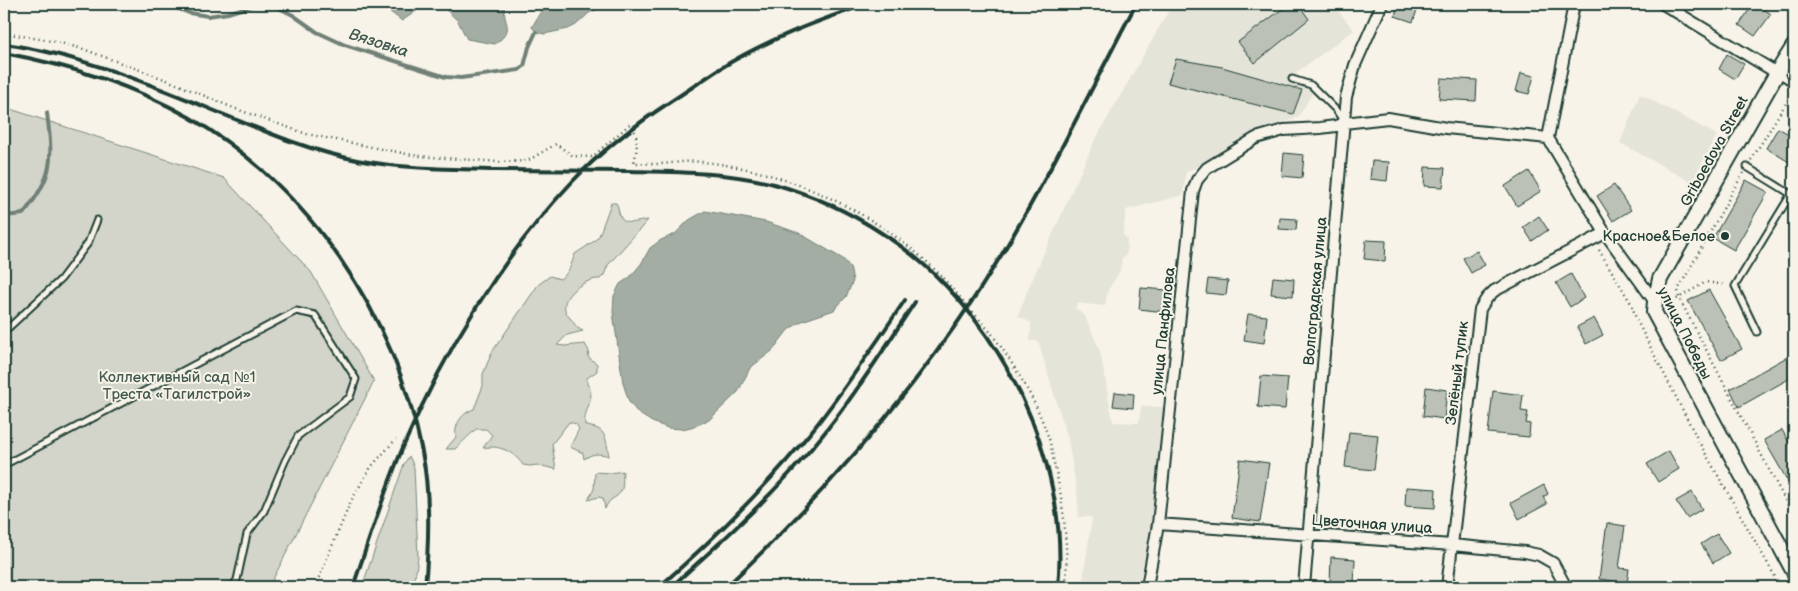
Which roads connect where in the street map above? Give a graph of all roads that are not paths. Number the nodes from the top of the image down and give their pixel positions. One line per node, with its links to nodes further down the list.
1 (1382, 4): 8 (street, Волгоградская улица)
2 (1574, 4): 9 (street)
3 (1663, 4): 5 (street)
4 (1794, 46): 5 (street, Griboedova Street)
5 (1777, 73): 7 (lane); 14 (street, Griboedova Street)
6 (1292, 79): 8 (lane)
7 (1794, 84)
8 (1344, 123): 9 (street); 18 (street, улица Панфилова); 19 (street, Волгоградская улица)
9 (1548, 138): 13 (street, улица Победы)
10 (1747, 167): 11 (lane)
11 (1793, 195): 16 (lane)
12 (97, 220): 15 (lane)
13 (1605, 233): 14 (street, улица Победы); 20 (street, Зелёный тупик)
14 (1654, 307): 21 (street, улица Победы)
15 (4, 332)
16 (1757, 332)
17 (4, 465): 22 (lane)
18 (1158, 524): 19 (street, Цветочная улица); 23 (street, улица Панфилова)
19 (1309, 534): 20 (street, Цветочная улица); 24 (street, Волгоградская улица)
20 (1452, 545): 25 (street, Зелёный тупик); 26 (street, Цветочная улица)
21 (1794, 572)
22 (232, 587)
23 (1147, 587)
24 (1304, 587)
25 (1448, 587)
26 (1566, 587)

